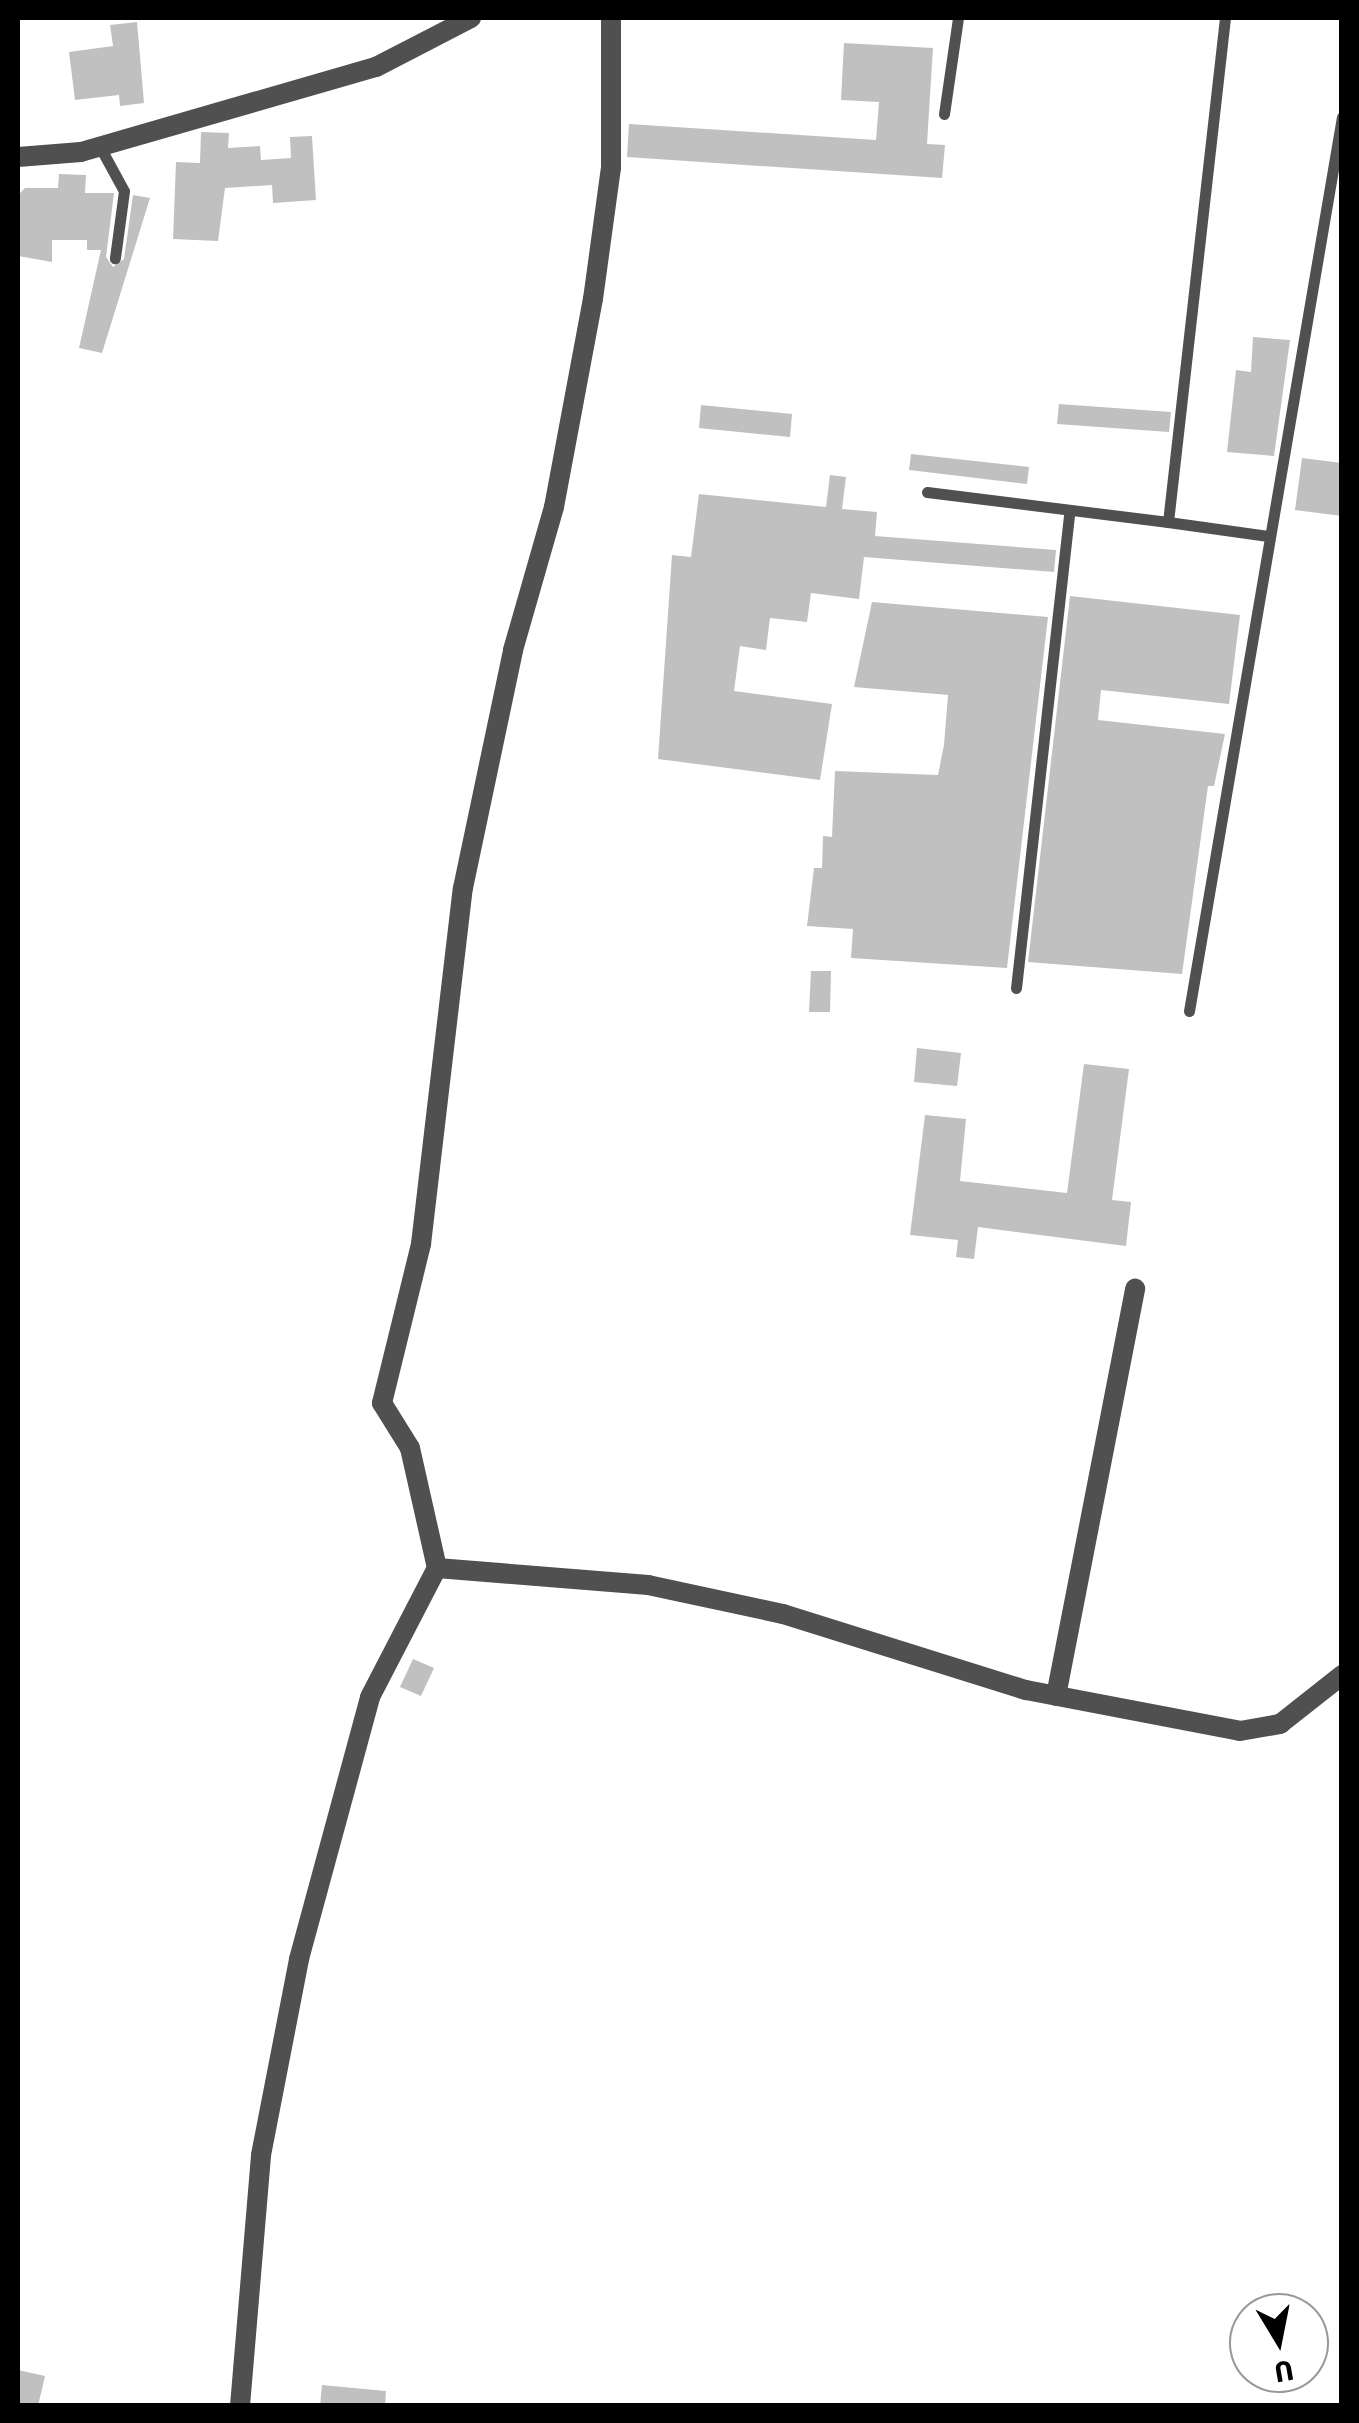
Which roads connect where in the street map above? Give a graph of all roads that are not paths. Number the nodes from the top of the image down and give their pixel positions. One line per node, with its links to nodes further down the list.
1 (471, 18): 7 (street)
2 (611, 18): 17 (street)
3 (958, 18): 5 (lane)
4 (1225, 18): 12 (lane)
5 (944, 114)
6 (1341, 118): 13 (lane)
7 (100, 147): 8 (street); 9 (lane)
8 (18, 157)
9 (115, 258)
10 (927, 492): 11 (lane)
11 (1070, 510): 12 (lane); 14 (lane)
12 (1168, 522): 13 (lane)
13 (1268, 536): 15 (lane)
14 (1016, 988)
15 (1189, 1011)
16 (1134, 1290): 19 (street)
17 (437, 1568): 19 (street); 20 (street)
18 (1342, 1675): 19 (street)
19 (1056, 1696)
20 (240, 2406)

